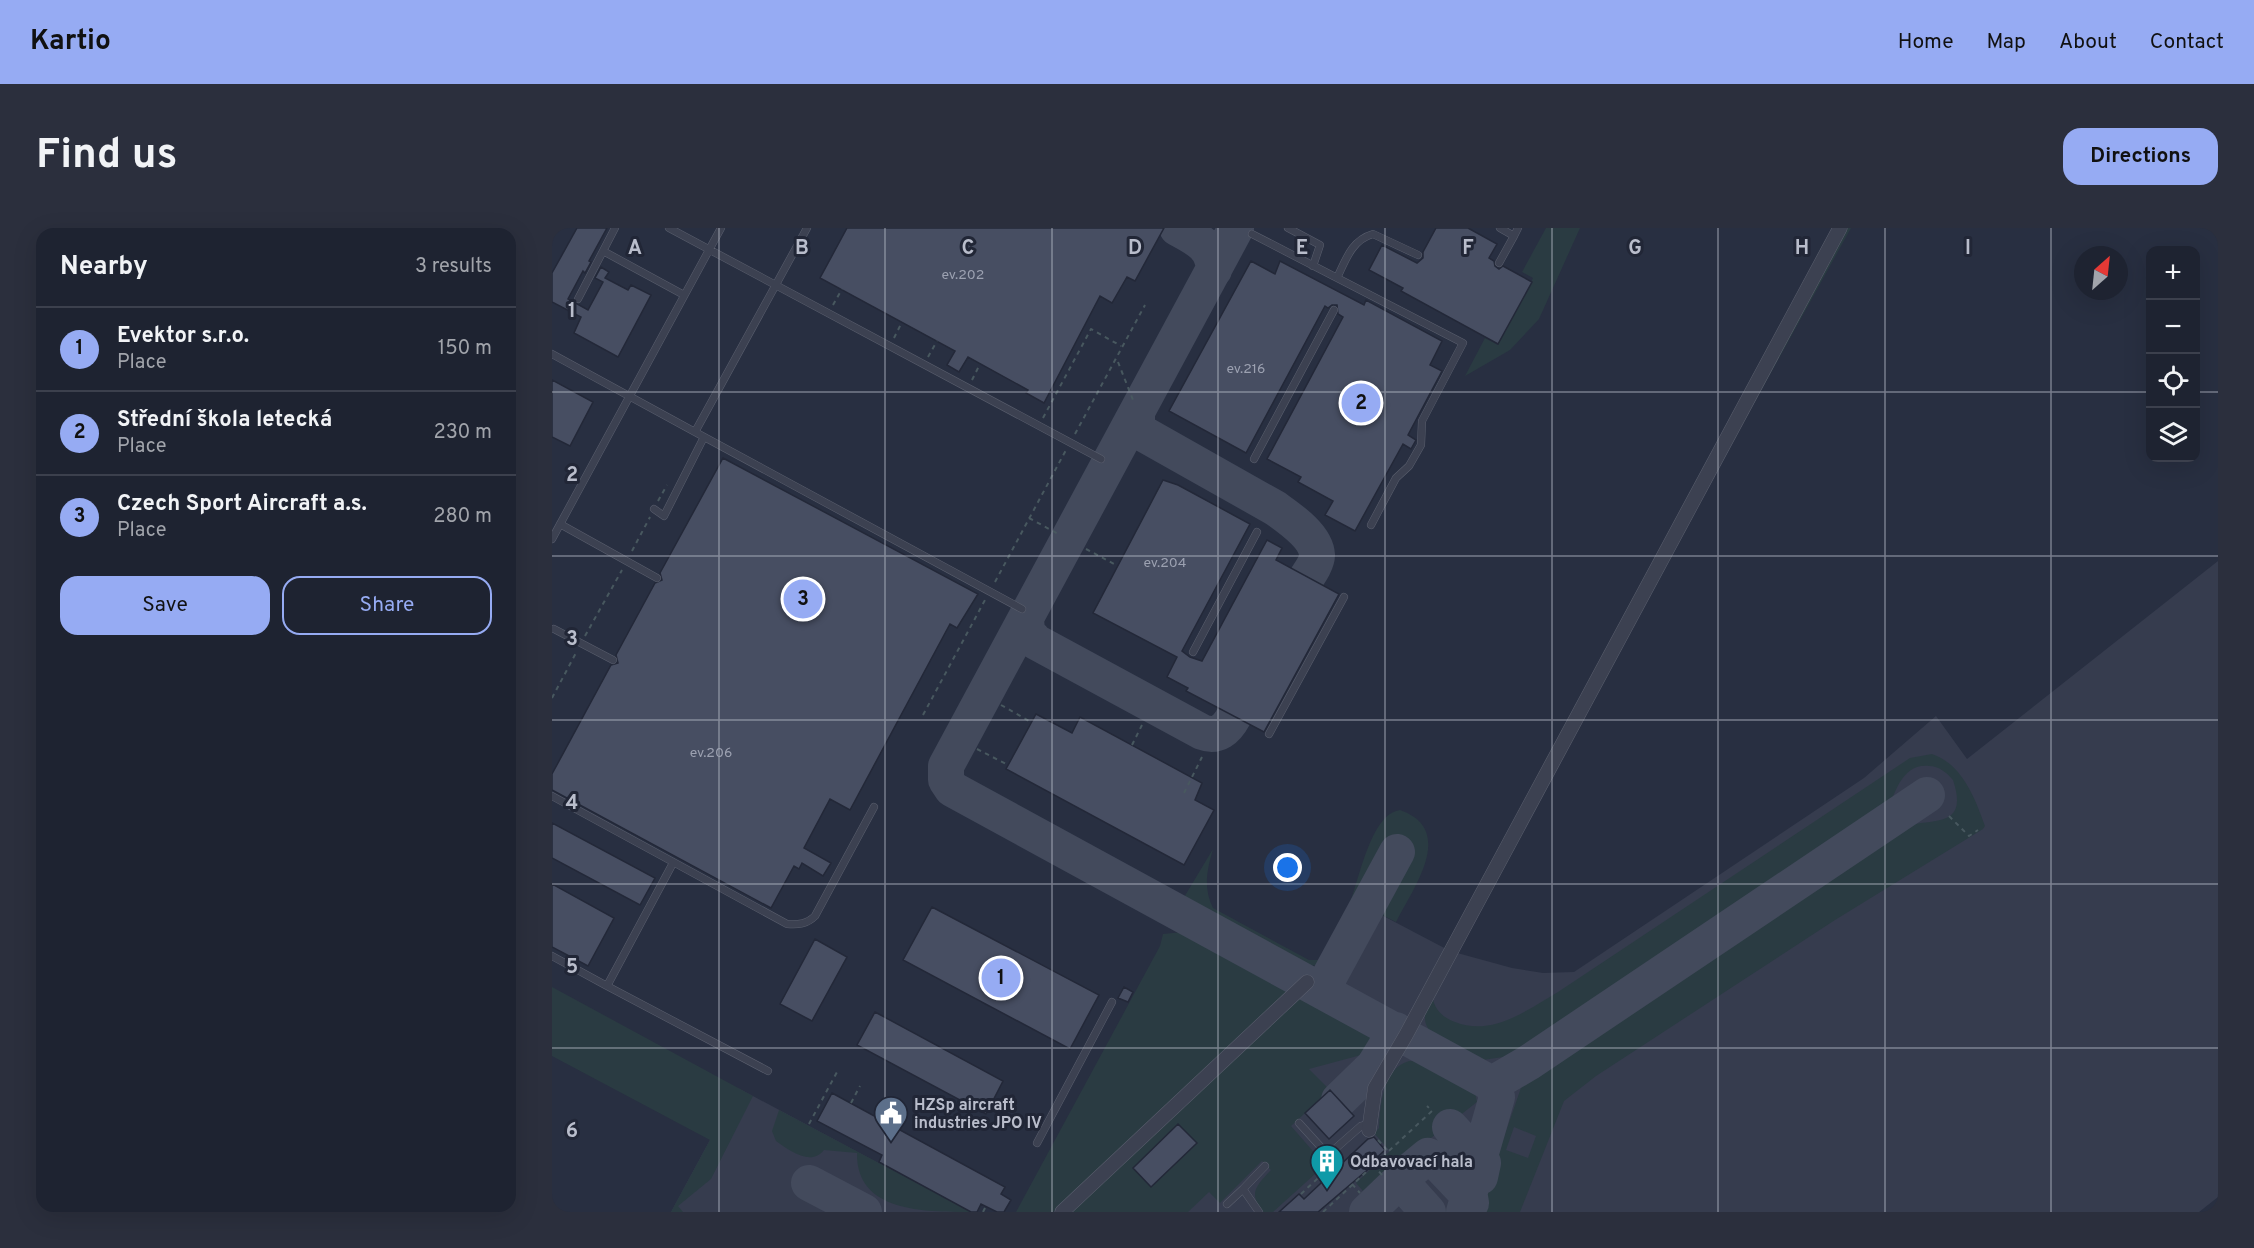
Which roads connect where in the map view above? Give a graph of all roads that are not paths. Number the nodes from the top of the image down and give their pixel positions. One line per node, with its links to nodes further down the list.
1 (615, 228): 12 (lane)
2 (669, 228): 11 (lane)
3 (721, 228): 11 (lane)
4 (807, 228): 17 (lane)
5 (1288, 228): 15 (lane)
6 (1500, 228): 10 (lane)
7 (1518, 228): 10 (lane)
8 (1840, 228): 48 (street)
9 (1252, 234): 15 (lane)
10 (1514, 236): 14 (lane)
11 (710, 249): 17 (lane); 18 (lane)
12 (603, 251): 18 (lane); 19 (lane)
13 (1418, 255): 16 (lane)
14 (1499, 263)
15 (1313, 266): 16 (lane)
16 (1337, 278): 29 (lane)
17 (776, 285): 23 (lane); 25 (lane)
18 (684, 295): 22 (lane)
19 (578, 298)
20 (1334, 310): 26 (lane)
21 (552, 354): 22 (lane)
22 (629, 396): 23 (lane); 28 (lane)
23 (695, 432): 24 (lane)
24 (704, 437): 27 (lane); 34 (lane)
25 (1101, 459)
26 (1254, 459)
27 (654, 509)
28 (560, 524): 31 (lane); 32 (lane)
29 (1371, 525)
30 (1257, 532): 36 (lane)
31 (552, 539)
32 (657, 578)
33 (1344, 597): 38 (lane)
34 (1022, 609)
35 (553, 630): 37 (lane)
36 (1193, 652)
37 (613, 660)
38 (1269, 734)
39 (552, 796): 41 (lane)
40 (874, 807): 41 (lane)
41 (673, 862): 44 (lane)
42 (552, 956): 44 (lane)
43 (1307, 982): 53 (street)
44 (607, 986): 46 (lane)
45 (1112, 1002): 49 (lane)
46 (768, 1071)
47 (1299, 1123): 48 (lane)
48 (1370, 1127)
49 (1037, 1143)
50 (1265, 1166): 51 (lane)
51 (1243, 1189): 52 (lane); 54 (lane)
52 (1227, 1204)
53 (1062, 1212)
54 (1259, 1212)

